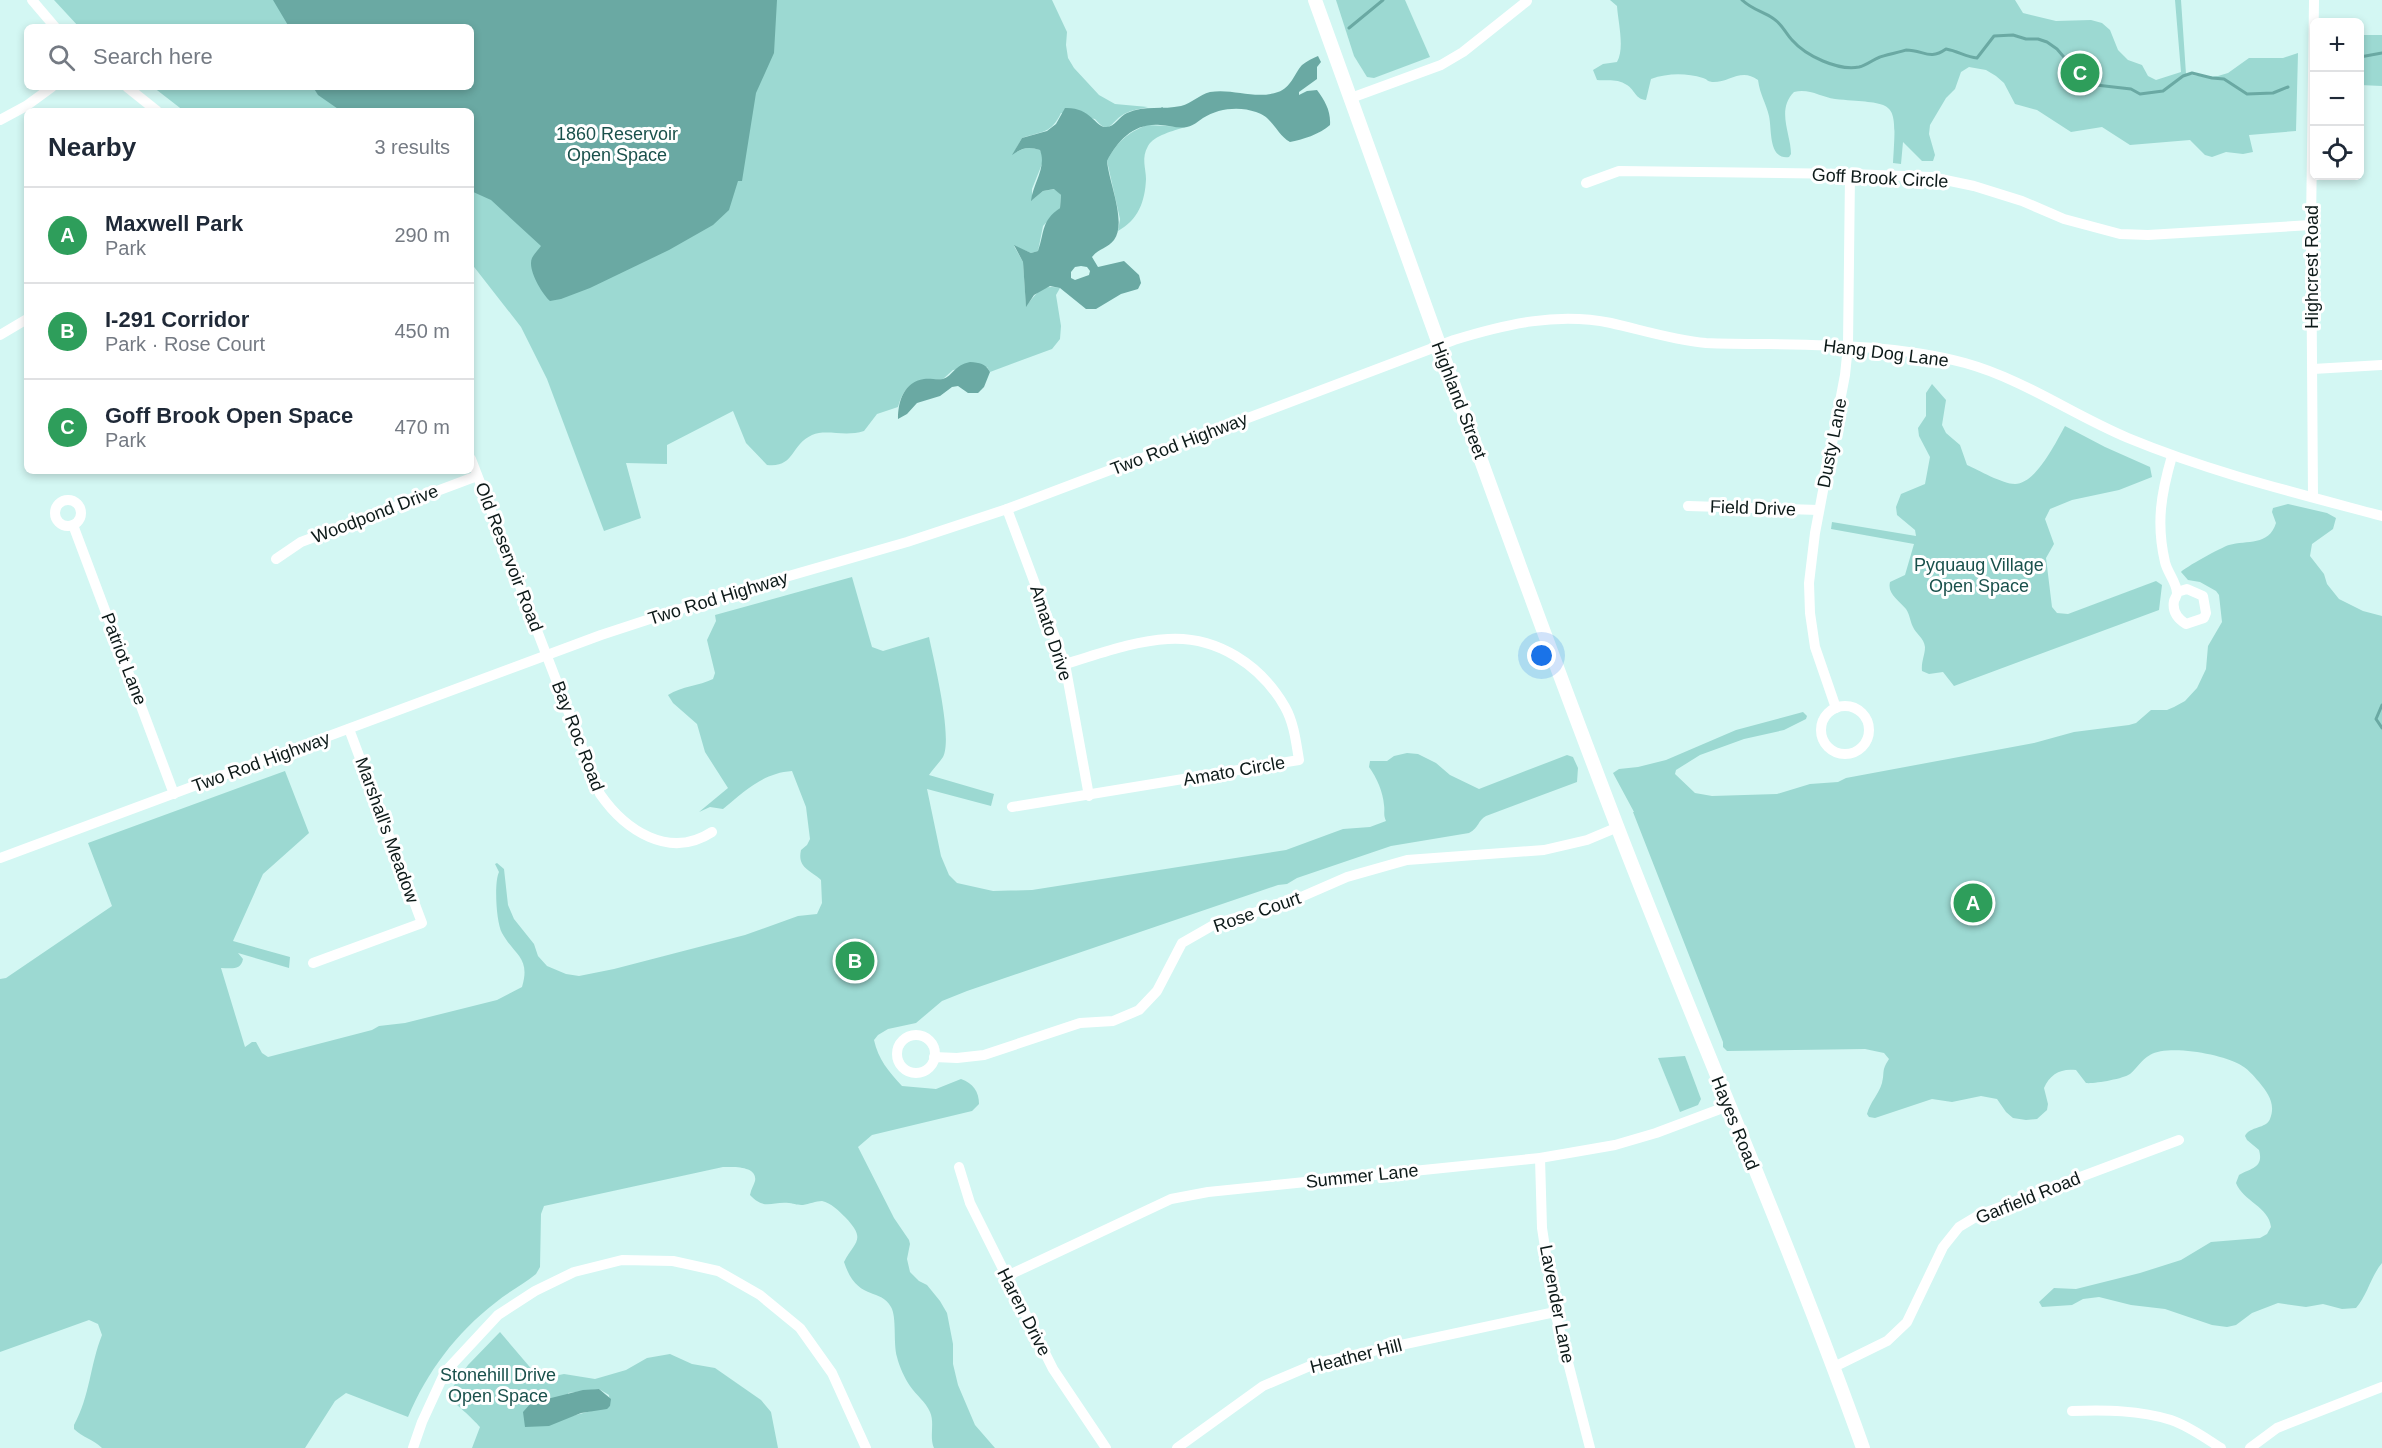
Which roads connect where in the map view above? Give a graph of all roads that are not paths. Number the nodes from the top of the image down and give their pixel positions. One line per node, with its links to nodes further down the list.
1 (32, 0): 5 (street)
2 (1316, 0): 8 (main road, Highland Street)
3 (2314, 0): 13 (street, Highcrest Road)
4 (1527, 1): 8 (street)
5 (52, 24)
6 (48, 90): 10 (street)
7 (131, 90): 9 (street)
8 (1350, 98): 16 (main road, Highland Street)
9 (153, 108)
10 (0, 120)
11 (1850, 174): 12 (street, Goff Brook Circle); 13 (street, Goff Brook Circle); 17 (street, Dusty Lane)
12 (1586, 183)
13 (2311, 225): 19 (street, Highcrest Road)
14 (24, 321): 15 (street)
15 (0, 335)
16 (1439, 346): 17 (street, Hang Dog Lane); 25 (street, Two Rod Highway); 37 (main road, Highland Street)
17 (1848, 346): 20 (street, Hang Dog Lane); 26 (street, Dusty Lane)
18 (2382, 365): 19 (street)
19 (2313, 369): 23 (street, Highcrest Road)
20 (2172, 456): 23 (street, Hang Dog Lane); 30 (street)
21 (474, 468): 22 (street, Old Reservoir Road)
22 (477, 476): 29 (street, Woodpond Drive); 31 (street, Old Reservoir Road)
23 (2313, 497): 27 (street, Hang Dog Lane)
24 (1688, 506): 26 (street, Field Drive)
25 (1007, 509): 31 (street, Two Rod Highway); 32 (street, Amato Drive)
26 (1819, 510): 33 (street, Dusty Lane)
27 (2382, 516)
28 (73, 525): 35 (street, Patriot Lane)
29 (276, 559)
30 (2177, 592)
31 (547, 655): 34 (street, Two Rod Highway); 40 (street, Bay Roc Road)
32 (1065, 664): 36 (street, Amato Drive); 36 (street, Amato Circle)
33 (1836, 708): 33 (street)
34 (349, 729): 35 (street, Two Rod Highway); 42 (street, Marshall's Meadow)
35 (174, 794): 41 (street, Two Rod Highway)
36 (1089, 796): 38 (street, Amato Circle)
37 (1607, 798): 39 (main road, Hayes Road)
38 (1012, 807)
39 (1618, 827): 43 (street, Rose Court); 44 (main road, Hayes Road)
40 (712, 832)
41 (1, 853)
42 (313, 963)
43 (934, 1057)
44 (1728, 1106): 46 (street, Summer Lane); 50 (main road, Hayes Road)
45 (2179, 1140): 50 (street, Garfield Road)
46 (1540, 1158): 48 (street, Summer Lane); 49 (street, Lavender Lane)
47 (959, 1167): 48 (street, Haren Drive)
48 (1005, 1277): 55 (street, Haren Drive)
49 (1555, 1312): 56 (street, Heather Hill); 57 (street, Lavender Lane)
50 (1834, 1367): 58 (main road, Hayes Road)
51 (2382, 1387): 60 (street)
52 (2072, 1411): 59 (street)
53 (413, 1448): 54 (street)
54 (866, 1448)
55 (1106, 1448)
56 (1177, 1448)
57 (1590, 1448)
58 (1863, 1448)
59 (2221, 1448)
60 (2250, 1448)

